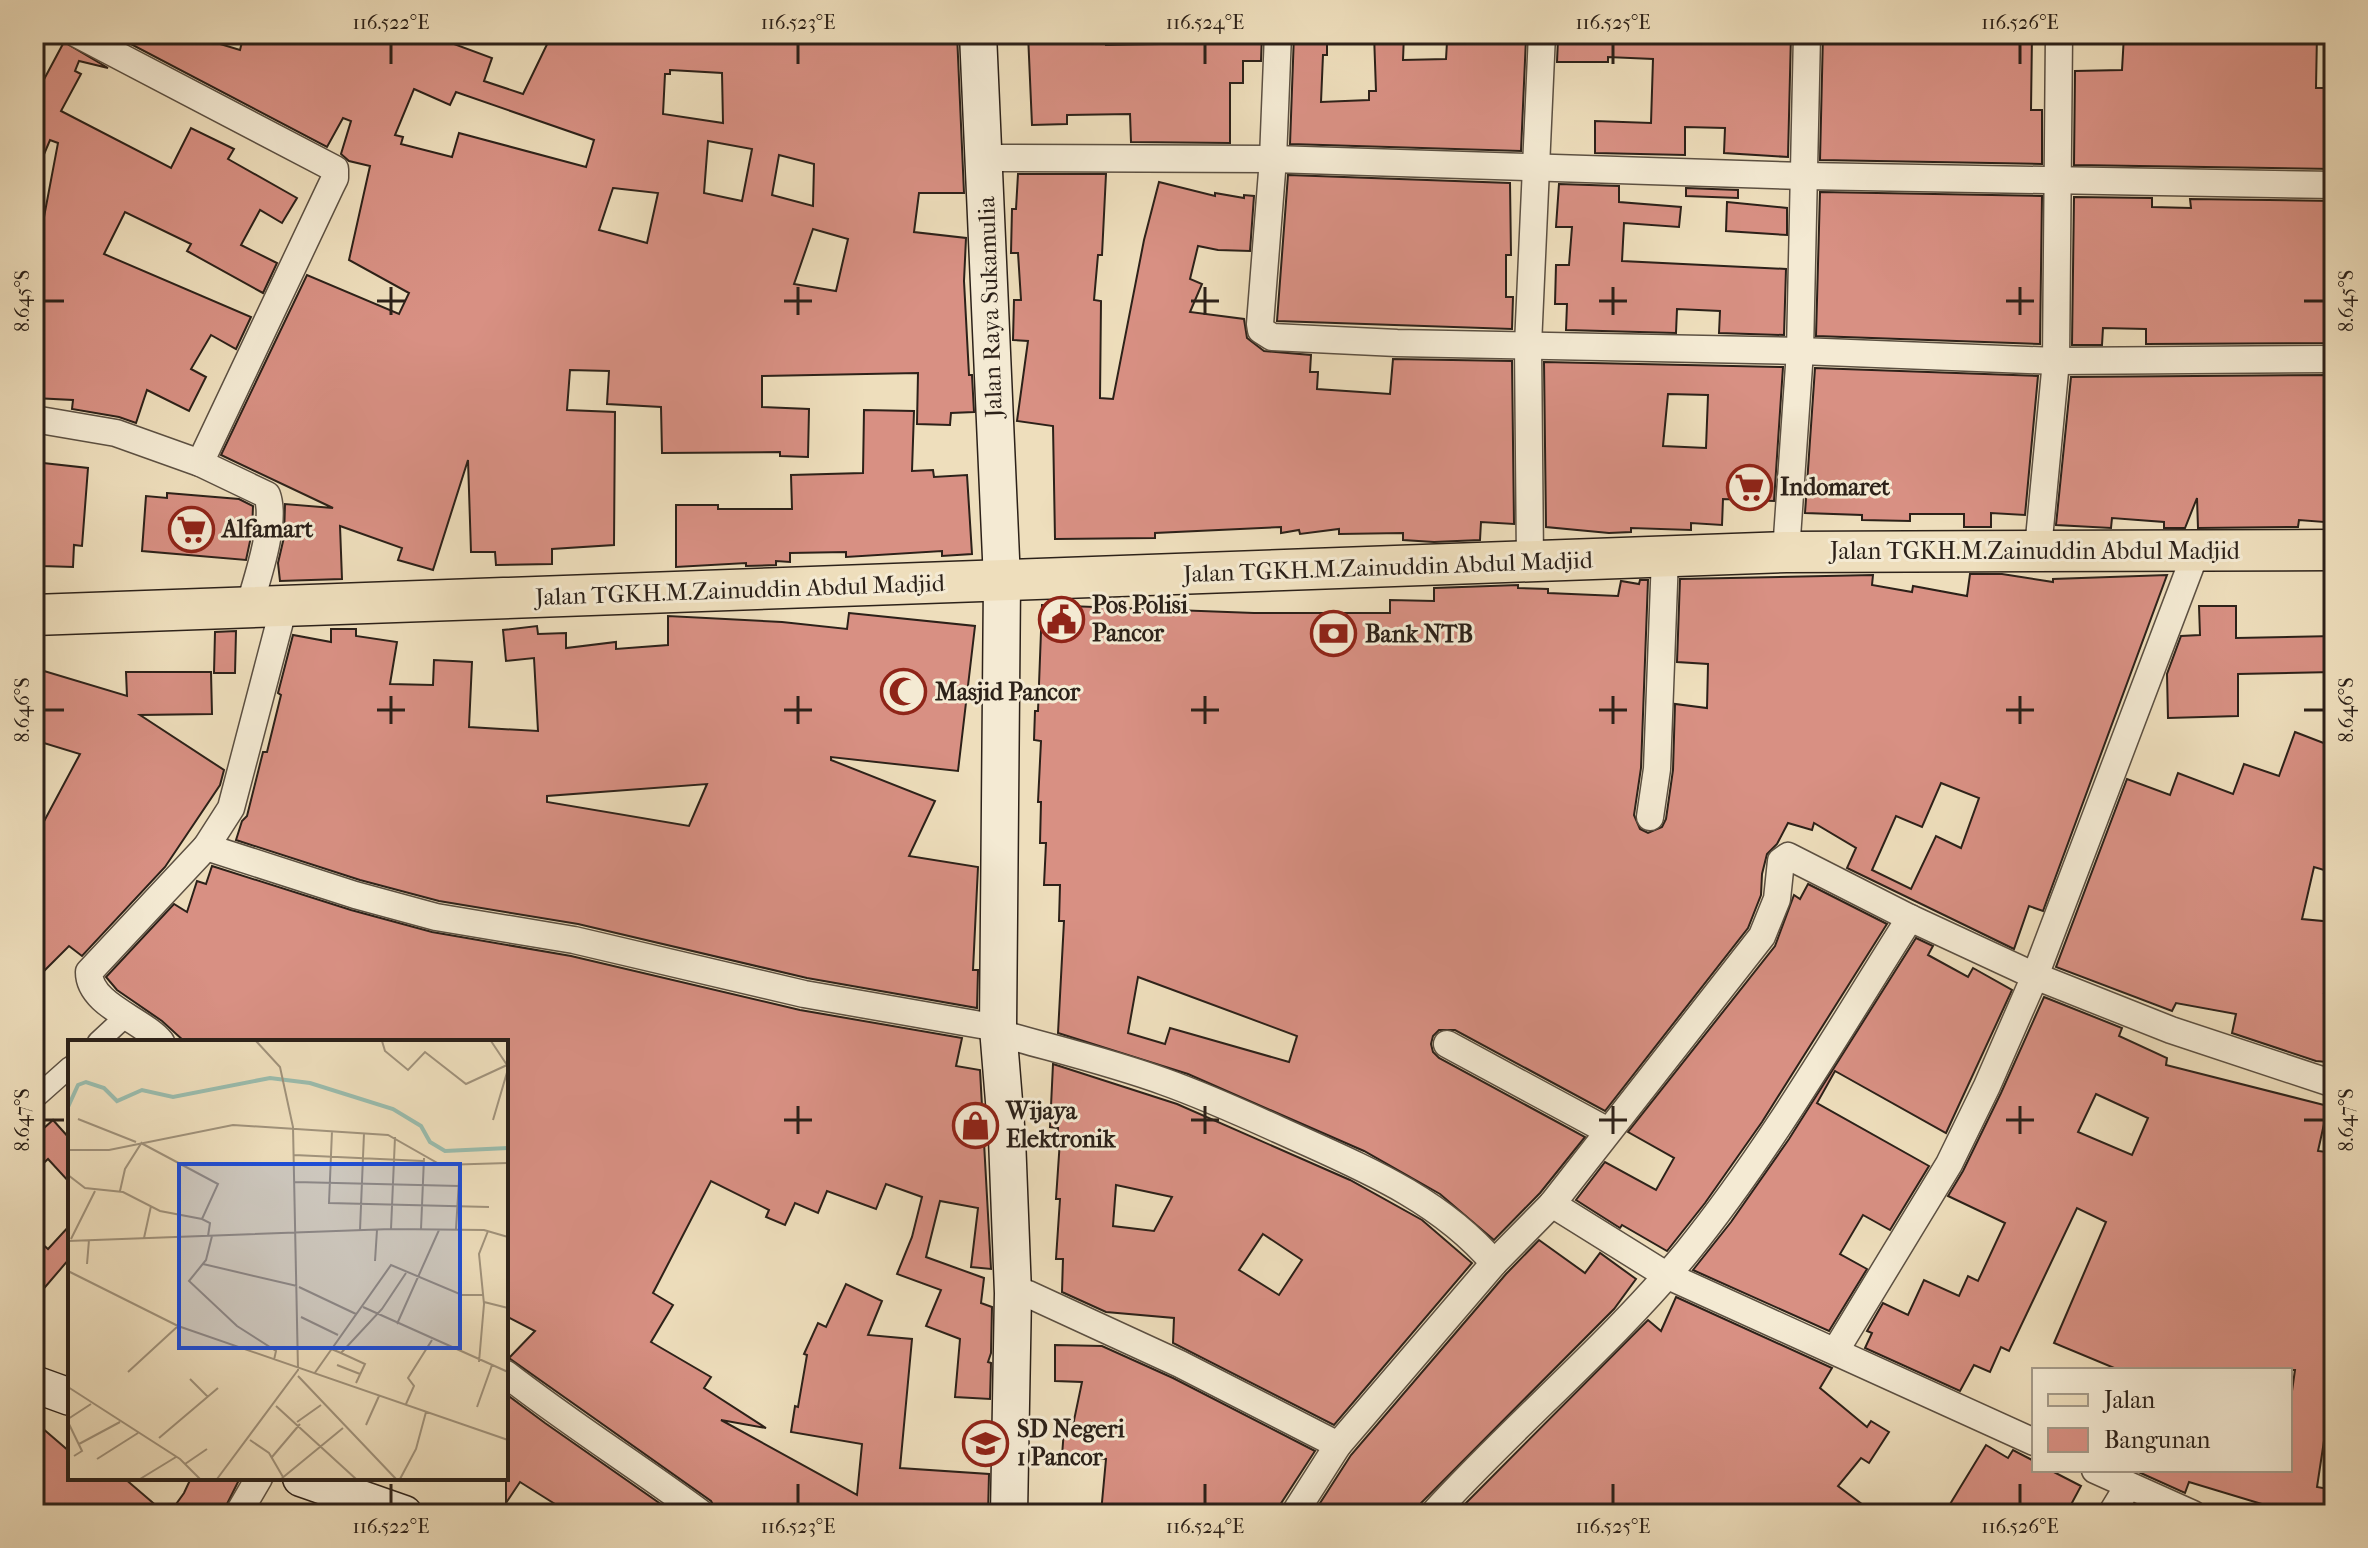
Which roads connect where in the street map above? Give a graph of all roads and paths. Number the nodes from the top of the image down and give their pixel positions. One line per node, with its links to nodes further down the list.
1 (77, 34): 18 (street)
2 (978, 34): 7 (main road, Jalan Raya Sukamulia)
3 (1278, 34): 8 (street)
4 (1542, 34): 9 (street)
5 (1807, 34): 10 (street)
6 (2059, 34): 11 (street)
7 (984, 158): 8 (street); 25 (main road, Jalan Raya Sukamulia)
8 (1273, 159): 9 (street); 13 (street)
9 (1536, 167): 10 (street); 13 (street)
10 (1804, 176): 11 (street); 14 (street)
11 (2058, 180): 12 (street); 16 (street)
12 (2334, 185)
13 (1528, 345): 14 (street); 24 (street)
14 (1800, 351): 16 (street); 21 (street)
15 (2334, 359): 16 (street)
16 (2056, 361): 19 (street)
17 (34, 419): 18 (street)
18 (200, 463): 26 (street)
19 (2038, 549): 21 (main road, Jalan TGKH.M.Zainuddin Abdul Madjid); 22 (main road, Jalan TGKH.M.Zainuddin Abdul Madjid)
20 (2334, 550): 22 (main road, Jalan TGKH.M.Zainuddin Abdul Madjid)
21 (1786, 552): 23 (main road, Jalan TGKH.M.Zainuddin Abdul Madjid)
22 (2196, 552): 31 (street)
23 (1665, 557): 24 (main road, Jalan TGKH.M.Zainuddin Abdul Madjid); 28 (street)
24 (1530, 561): 25 (main road, Jalan TGKH.M.Zainuddin Abdul Madjid)
25 (1002, 581): 26 (main road, Jalan TGKH.M.Zainuddin Abdul Madjid); 33 (main road, Jalan Raya Sukamulia)
26 (267, 606): 27 (main road, Jalan TGKH.M.Zainuddin Abdul Madjid); 29 (street)
27 (34, 615)
28 (1650, 817)
29 (206, 847): 32 (street); 33 (street)
30 (1910, 918): 31 (street); 40 (street); 44 (street)
31 (2035, 976): 38 (street); 46 (street)
32 (126, 1016): 34 (street); 35 (street)
33 (1006, 1033): 41 (main road, Jalan Raya Sukamulia); 43 (street)
34 (100, 1040)
35 (159, 1040)
36 (1447, 1044): 40 (street)
37 (68, 1069): 39 (street)
38 (2334, 1084)
39 (34, 1099)
40 (1608, 1131): 42 (street)
41 (1016, 1138): 45 (main road); 59 (main road)
42 (1552, 1204): 43 (street); 44 (street)
43 (1494, 1263): 51 (street)
44 (1666, 1275): 46 (street); 62 (street)
45 (1028, 1294): 51 (street); 60 (main road)
46 (1836, 1350): 50 (street)
47 (508, 1376): 58 (street)
48 (34, 1384): 49 (main road)
49 (68, 1396)
50 (2032, 1441)
51 (1338, 1445): 61 (street)
52 (2099, 1472): 55 (street)
53 (258, 1480): 57 (street)
54 (306, 1480): 56 (main road)
55 (2128, 1486): 63 (street); 64 (street)
56 (381, 1510)
57 (238, 1514)
58 (702, 1514)
59 (1009, 1514)
60 (1026, 1514)
61 (1294, 1514)
62 (1433, 1514)
63 (2111, 1514)
64 (2193, 1514)

